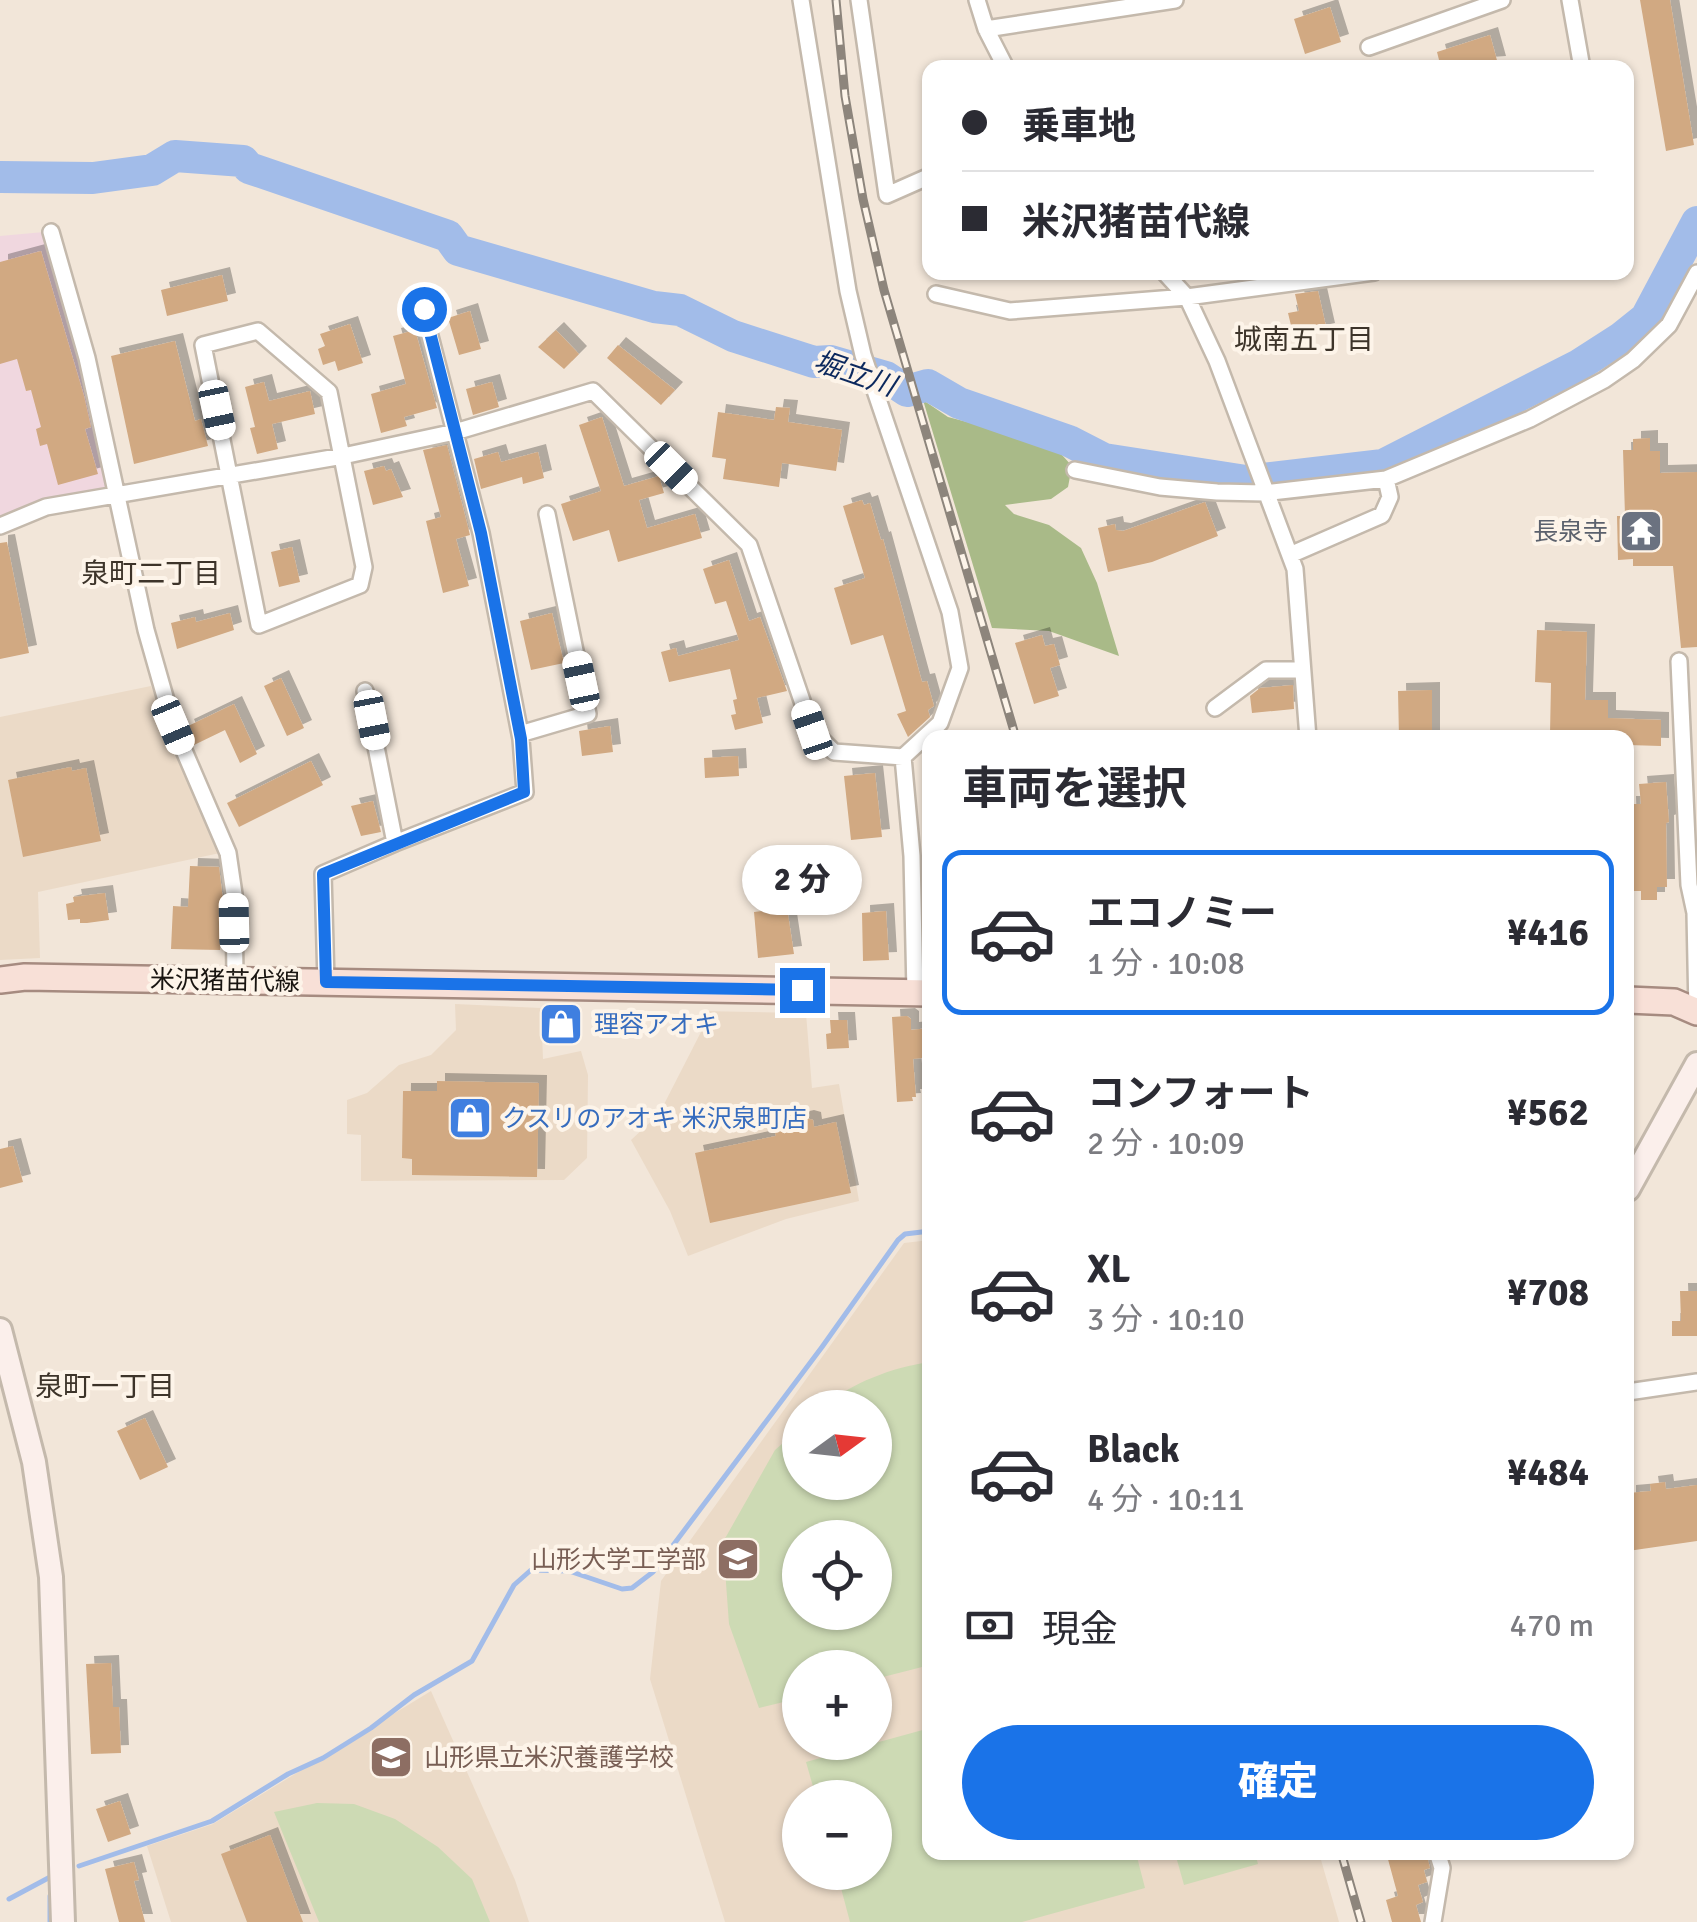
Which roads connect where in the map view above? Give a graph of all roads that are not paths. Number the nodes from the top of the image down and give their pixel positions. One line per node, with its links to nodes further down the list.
1 (801, 0): 33 (street)
2 (860, 0): 11 (street)
3 (977, 0): 7 (street)
4 (1175, 0): 7 (street)
5 (1502, 0): 8 (street)
6 (1570, 0): 10 (street)
7 (986, 29): 9 (street)
8 (1368, 47)
9 (1002, 60)
10 (1581, 60)
11 (922, 179)
12 (51, 232): 25 (street)
13 (1697, 273): 23 (street)
14 (1171, 280): 17 (street)
15 (1314, 280): 17 (street)
16 (936, 294): 17 (street)
17 (1186, 297): 24 (street)
18 (424, 309): 19 (street)
19 (456, 432): 20 (street); 35 (street); 37 (street)
20 (343, 456): 22 (street); 22 (street); 22 (street)
21 (1076, 470): 24 (street)
22 (231, 476): 25 (street)
23 (1386, 480): 24 (street); 28 (street)
24 (1263, 490): 28 (street)
25 (117, 493): 27 (street); 41 (street)
26 (547, 514): 35 (street)
27 (0, 526)
28 (1290, 555): 30 (street)
29 (1679, 660): 39 (street)
30 (1302, 670): 32 (street); 34 (street)
31 (365, 691): 38 (street)
32 (1215, 708)
33 (932, 730)
34 (1307, 730)
35 (520, 734): 38 (street)
36 (922, 740): 37 (street)
37 (902, 758): 43 (street)
38 (395, 843): 42 (street)
39 (1696, 913): 45 (street)
40 (0, 980): 41 (main road, 米沢猪苗代線)
41 (235, 980): 42 (main road, 米沢猪苗代線)
42 (326, 982): 43 (main road, 米沢猪苗代線)
43 (922, 993)
44 (1634, 1000): 45 (main road)
45 (1697, 1012)
46 (1697, 1064): 47 (street)
47 (1634, 1178)
48 (0, 1330): 52 (street)
49 (1697, 1382): 50 (street)
50 (1634, 1391)
51 (1440, 1860): 53 (street)
52 (64, 1922)
53 (1433, 1922)

